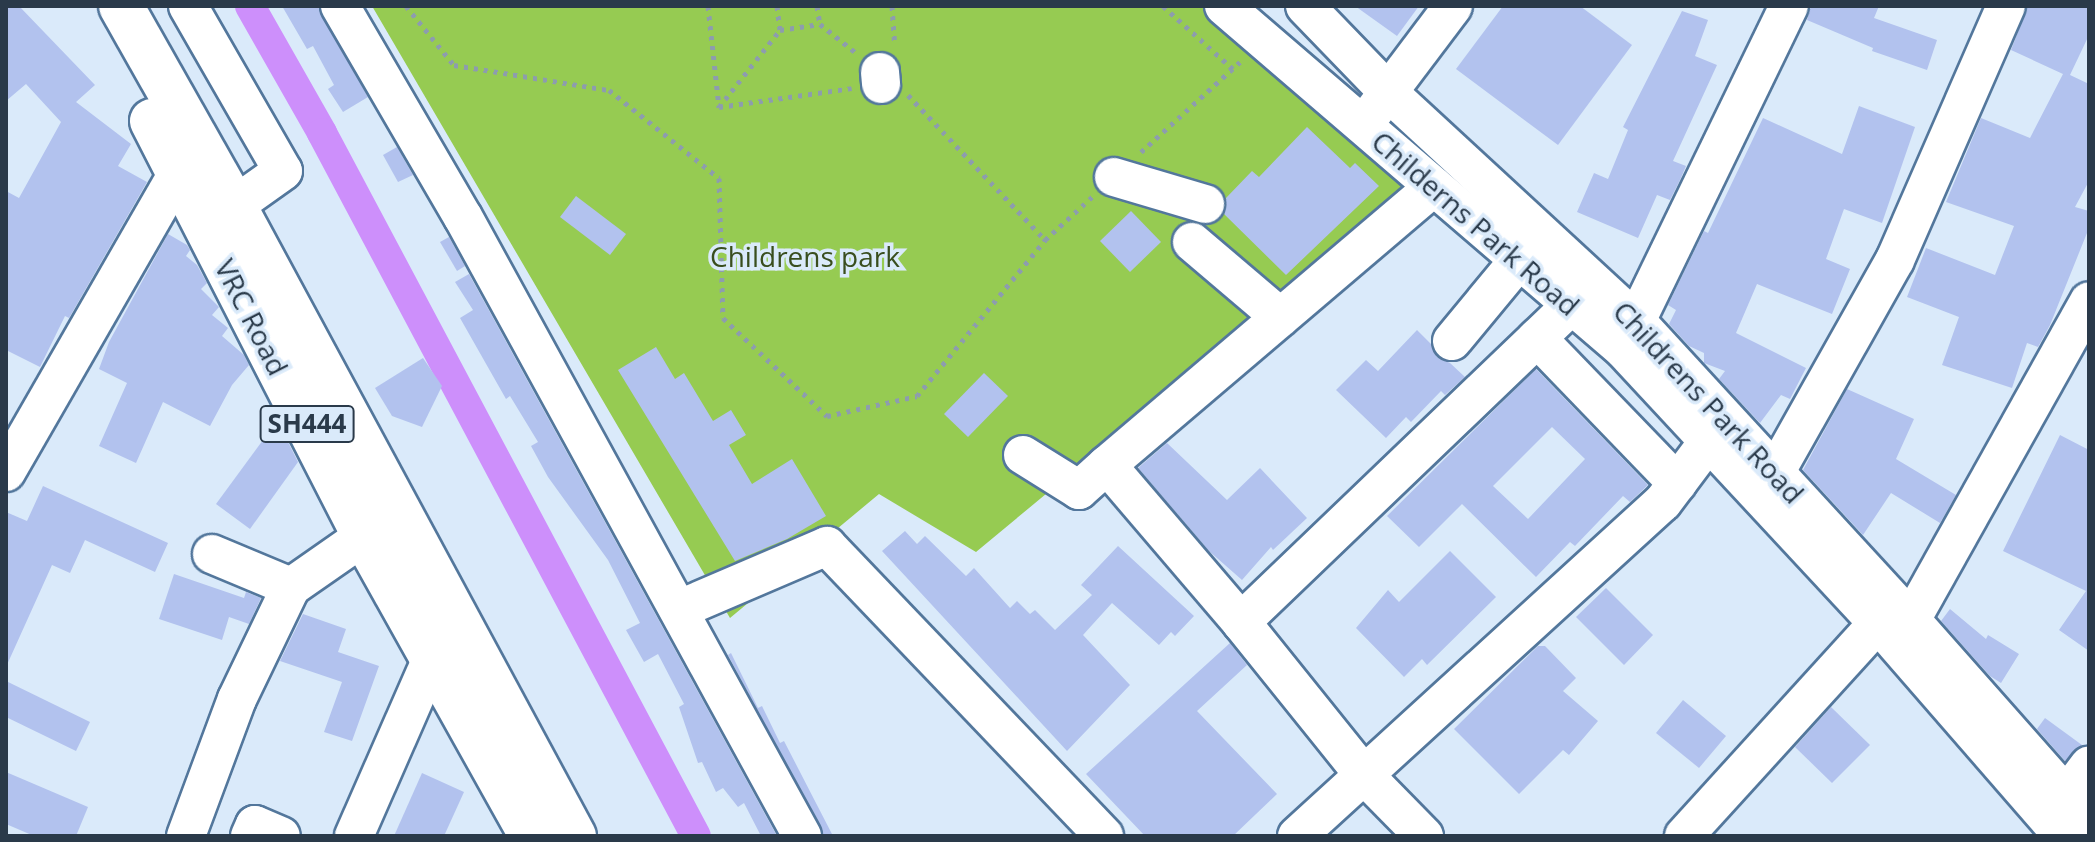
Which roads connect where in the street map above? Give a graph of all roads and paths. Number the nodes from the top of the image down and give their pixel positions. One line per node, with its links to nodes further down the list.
1 (91, 6): 21 (main road, VRC Road / SH444)
2 (121, 6): 25 (main road, SH444)
3 (188, 6): 25 (street)
4 (340, 6): 44 (street)
5 (406, 6): 26 (path)
6 (708, 6): 19 (path)
7 (777, 6): 15 (path)
8 (817, 6): 15 (path)
9 (1163, 6): 17 (path)
10 (1224, 6): 16 (street, Childerns Park Road)
11 (1305, 6): 18 (street, Childrens Park Road)
12 (1453, 6): 18 (street)
13 (1789, 6): 32 (street)
14 (2006, 6): 38 (street)
15 (780, 30): 19 (path)
16 (1264, 39): 17 (path); 20 (street, Childerns Park Road)
17 (1233, 69): 22 (path)
18 (1388, 92): 20 (street); 32 (street, Childrens Park Road)
19 (719, 107): 26 (path)
20 (1363, 126): 23 (street, Childerns Park Road)
21 (179, 171): 39 (street); 41 (main road, VRC Road / SH444)
22 (1114, 177): 24 (street); 26 (path)
23 (1434, 187): 28 (street, Childerns Park Road); 31 (street)
24 (1205, 204)
25 (234, 206): 56 (main road, SH444)
26 (1045, 240)
27 (1192, 242): 31 (street)
28 (1519, 260): 30 (street, Childerns Park Road); 34 (street)
29 (2089, 301): 45 (street)
30 (1571, 305): 33 (street); 35 (street, Childerns Park Road)
31 (1280, 317): 37 (street)
32 (1636, 321): 38 (street, Childrens Park Road)
33 (1537, 338): 40 (street); 46 (street)
34 (1452, 341)
35 (1708, 442): 40 (street); 45 (street, Childerns Park Road)
36 (1023, 455): 37 (street)
37 (1107, 465): 46 (street)
38 (1776, 471): 45 (street, Childrens Park Road)
39 (6, 472)
40 (1677, 483): 49 (street)
41 (364, 536): 43 (street); 47 (main road, VRC Road / SH444)
42 (212, 554): 43 (street)
43 (291, 587): 51 (street)
44 (680, 609): 57 (street); 58 (street)
45 (1895, 621): 48 (street, Childrens Park Road); 48 (street, Childerns Park Road); 61 (street)
46 (1241, 622): 49 (street)
47 (432, 658): 54 (street); 55 (main road, VRC Road / SH444)
48 (2004, 747): 50 (street, Childrens Park Road); 62 (street)
49 (1364, 775): 59 (street); 60 (street)
50 (2081, 794)
51 (186, 836)
52 (250, 836): 53 (street)
53 (281, 836)
54 (354, 836)
55 (532, 836)
56 (574, 836)
57 (802, 836)
58 (1104, 836)
59 (1297, 836)
60 (1424, 836)
61 (1684, 836)
62 (2063, 836)

